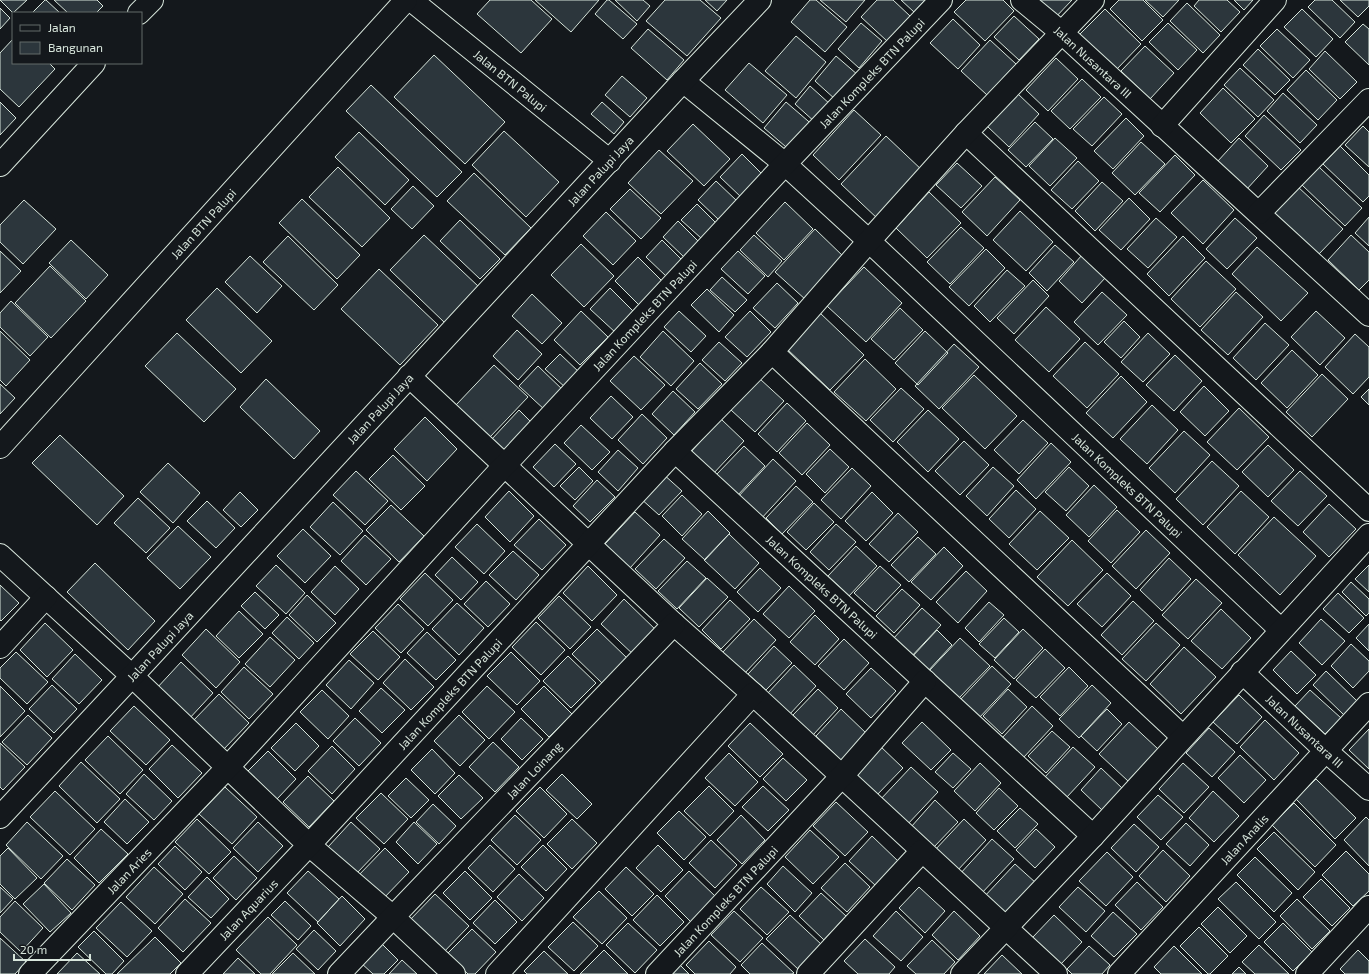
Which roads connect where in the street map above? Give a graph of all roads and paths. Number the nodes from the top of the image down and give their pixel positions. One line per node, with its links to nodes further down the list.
1 (406, 0): 22 (street, Jalan BTN Palupi)
2 (412, 0): 14 (street, Jalan BTN Palupi)
3 (760, 0): 10 (street, Jalan Palupi Jaya)
4 (941, 0): 15 (street, Jalan Kompleks BTN Palupi)
5 (1022, 0): 8 (street, Jalan Nusantara III)
6 (1093, 0): 8 (street, Jalan Kompleks BTN Palupi)
7 (1275, 0): 12 (street)
8 (1062, 33): 12 (street, Jalan Nusantara III); 13 (street, Jalan Kompleks BTN Palupi)
9 (93, 64): 16 (street)
10 (683, 81): 14 (street, Jalan Palupi Jaya); 15 (street, Jalan Kompleks BTN Palupi)
11 (1369, 100): 17 (street)
12 (1162, 126): 17 (street, Jalan Nusantara III)
13 (966, 133): 18 (street, Jalan Kompleks BTN Palupi); 25 (street)
14 (610, 161): 21 (street, Jalan Palupi Jaya)
15 (785, 164): 18 (street, Jalan Kompleks BTN Palupi); 24 (street, Jalan Kompleks BTN Palupi)
16 (0, 165)
17 (1259, 213): 19 (street, Jalan Nusantara III)
18 (869, 241): 20 (street, Jalan Kompleks BTN Palupi); 31 (street, Jalan Kompleks BTN Palupi)
19 (1366, 307)
20 (772, 352): 23 (street, Jalan Kompleks BTN Palupi); 38 (street)
21 (409, 376): 24 (street); 34 (street, Jalan Palupi Jaya)
22 (0, 447)
23 (675, 451): 27 (street, Jalan Kompleks BTN Palupi); 35 (street, Jalan Kompleks BTN Palupi)
24 (504, 466): 27 (street); 40 (street, Jalan Kompleks BTN Palupi)
25 (1369, 510)
26 (1369, 535): 31 (street)
27 (589, 544): 30 (street); 45 (street, Jalan Kompleks BTN Palupi)
28 (0, 555): 29 (street)
29 (46, 597): 32 (street); 34 (street)
30 (674, 624): 36 (street); 48 (street, Jalan Loinang)
31 (1281, 630): 33 (street)
32 (0, 647)
33 (1242, 672): 38 (street); 39 (street, Jalan Nusantara III)
34 (132, 676): 40 (street); 43 (street, Jalan Palupi Jaya)
35 (925, 681): 41 (street, Jalan Kompleks BTN Palupi); 44 (street, Jalan Kompleks BTN Palupi)
36 (753, 694): 41 (street); 54 (street)
37 (1369, 704): 39 (street, Jalan Analis)
38 (1183, 737): 44 (street)
39 (1326, 750): 42 (street, Jalan Nusantara III); 59 (street, Jalan Analis)
40 (228, 767): 45 (street); 50 (street, Jalan Aries)
41 (842, 776): 46 (street); 55 (street, Jalan Kompleks BTN Palupi)
42 (1369, 789)
43 (0, 817)
44 (1093, 836): 49 (street)
45 (309, 845): 48 (street); 51 (street, Jalan Aquarius)
46 (922, 851): 49 (street); 56 (street)
47 (1369, 907): 60 (street)
48 (393, 917): 52 (street, Jalan Loinang); 53 (street)
49 (1005, 927): 57 (street); 58 (street)
50 (30, 974)
51 (187, 974)
52 (339, 974)
53 (454, 974)
54 (497, 974)
55 (657, 974)
56 (808, 974)
57 (962, 974)
58 (1056, 974)
59 (1119, 974)
60 (1307, 974)

